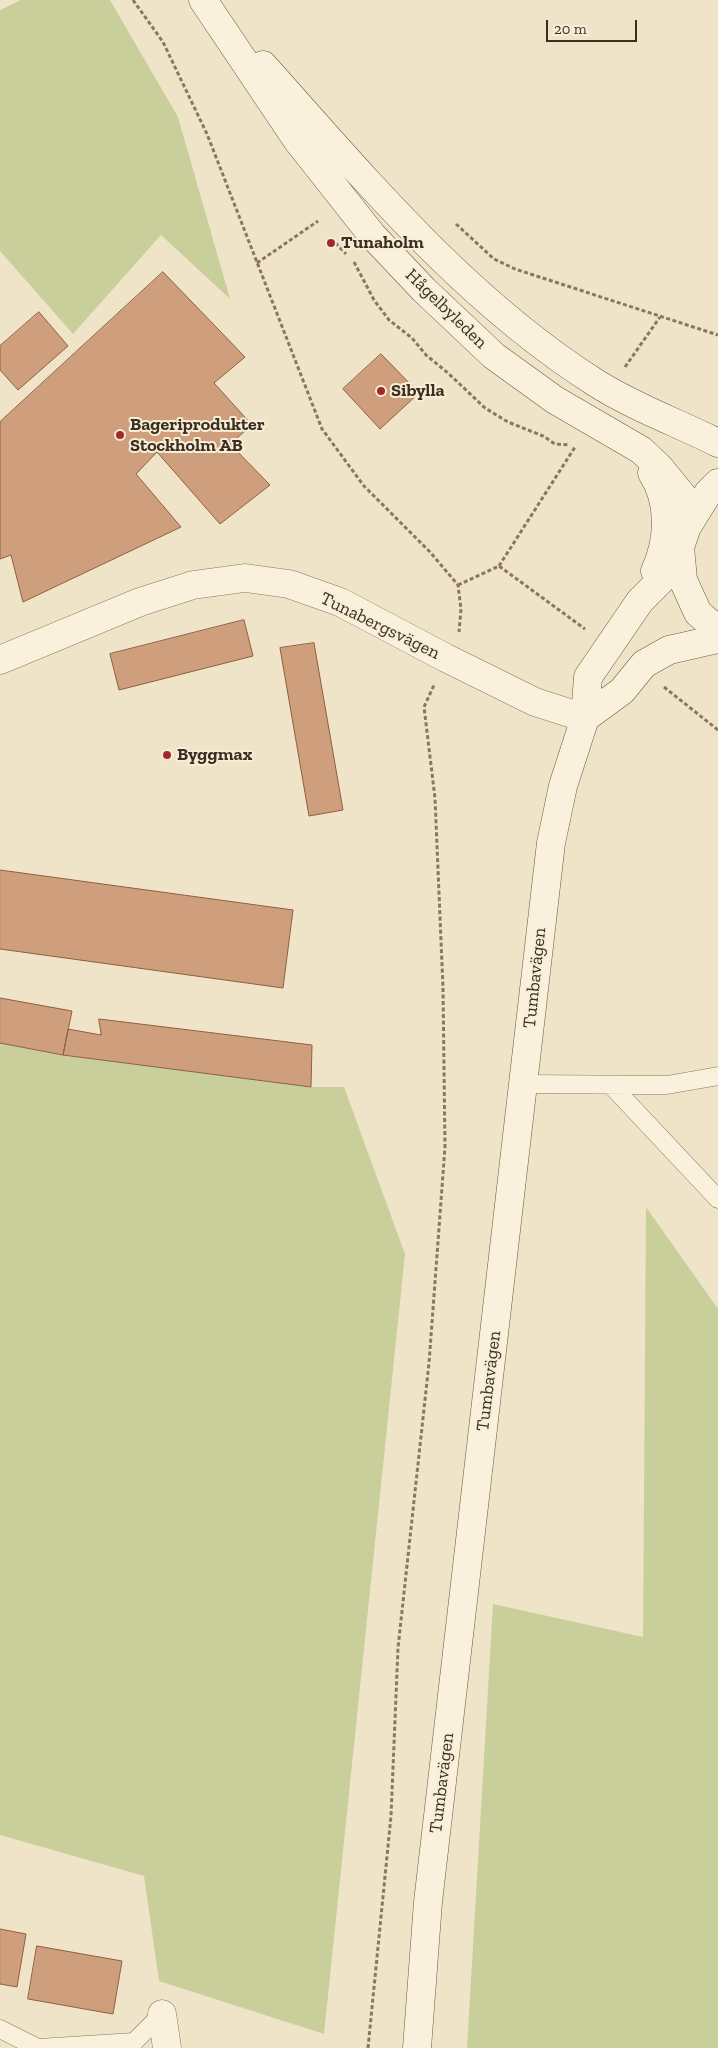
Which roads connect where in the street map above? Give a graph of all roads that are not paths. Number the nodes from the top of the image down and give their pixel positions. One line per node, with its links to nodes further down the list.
1 (203, 0): 2 (main road, Hågelbyleden); 3 (main road, Hågelbyleden)
2 (627, 440): 5 (main road, Hågelbyleden); 6 (main road, Tumbavägen)
3 (718, 443)
4 (718, 483): 5 (main road, Tumbavägen)
5 (683, 537): 6 (main road, Tumbavägen); 7 (main road, Hågelbyleden)
6 (640, 601): 10 (main road, Tumbavägen)
7 (718, 630)
8 (718, 639): 10 (main road)
9 (0, 660): 10 (main road, Tunabergsvägen)
10 (585, 718): 12 (main road, Tumbavägen)
11 (718, 1076): 13 (lane)
12 (523, 1084): 13 (lane); 19 (main road, Tumbavägen)
13 (611, 1085): 14 (lane)
14 (718, 1199)
15 (162, 2014): 17 (lane); 18 (main road)
16 (0, 2029): 17 (lane)
17 (39, 2048)
18 (168, 2048)
19 (418, 2048)

